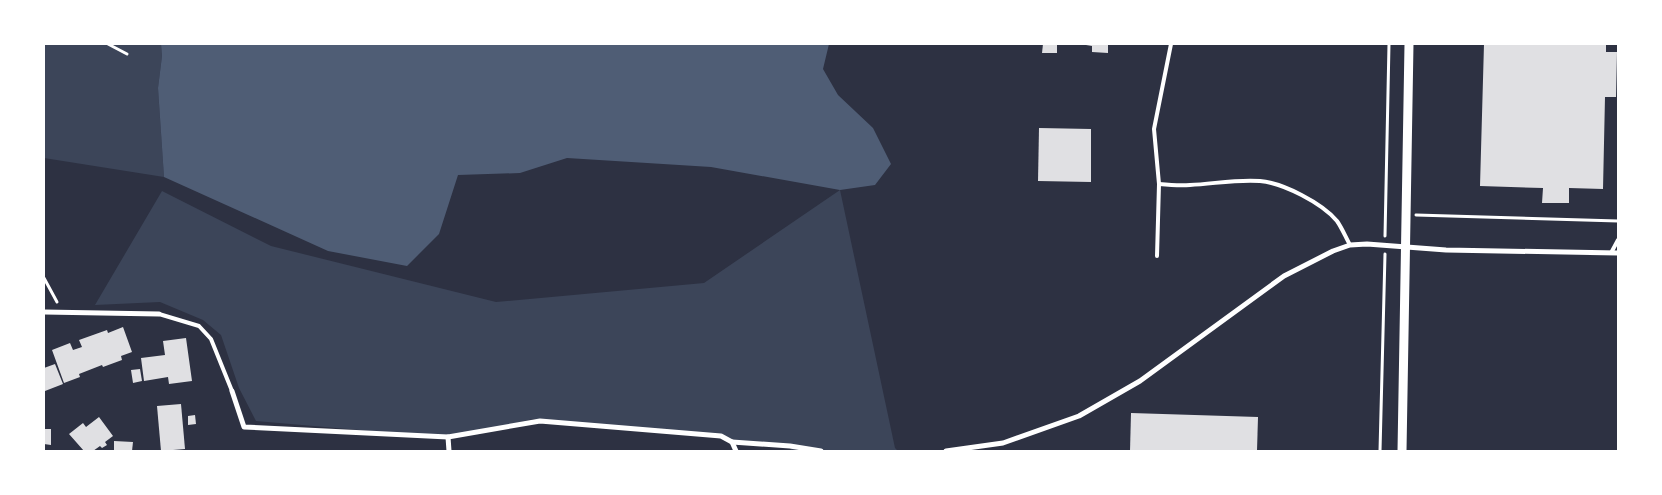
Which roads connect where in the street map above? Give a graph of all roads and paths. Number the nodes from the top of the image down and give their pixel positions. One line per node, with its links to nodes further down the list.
1 (108, 44): 5 (path)
2 (1171, 44): 6 (lane)
3 (1389, 44): 11 (path)
4 (1409, 44): 7 (street)
5 (126, 54)
6 (1159, 184): 10 (lane); 15 (lane)
7 (1406, 214): 8 (path); 12 (street)
8 (1618, 221)
9 (1618, 240): 13 (lane)
10 (1350, 245): 11 (street); 26 (street)
11 (1385, 246): 12 (street); 27 (path)
12 (1406, 247): 13 (street); 28 (street)
13 (1610, 253): 14 (street)
14 (1618, 253)
15 (1157, 256)
16 (44, 278): 18 (path)
17 (44, 312): 18 (street)
18 (63, 312): 19 (street)
19 (159, 314): 20 (lane)
20 (232, 391): 21 (street)
21 (448, 437): 22 (street); 23 (street)
22 (732, 442): 24 (street); 25 (street)
23 (449, 451)
24 (736, 451)
25 (820, 451)
26 (946, 451)
27 (1380, 451)
28 (1402, 451)

